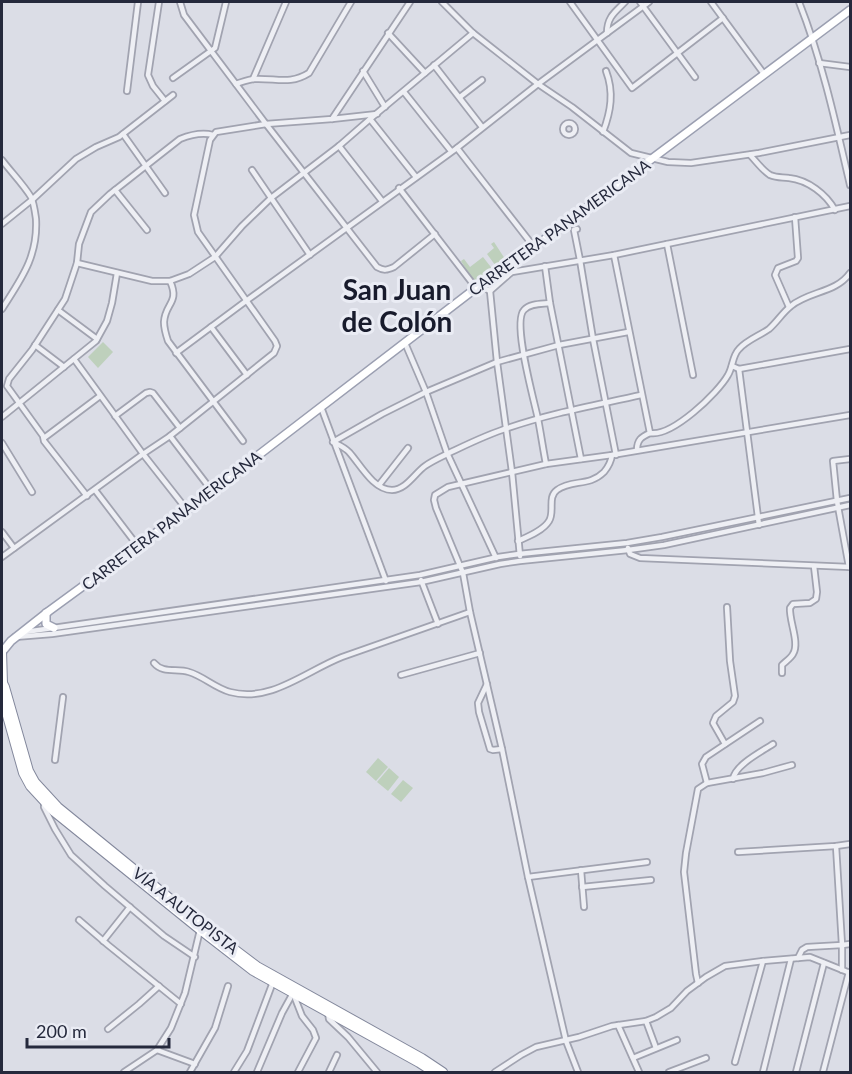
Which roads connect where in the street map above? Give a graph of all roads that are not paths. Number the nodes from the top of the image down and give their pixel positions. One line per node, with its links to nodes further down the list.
1 (138, 2): 37 (street)
2 (159, 2): 41 (street)
3 (180, 2): 22 (street)
4 (226, 2): 22 (street)
5 (286, 2): 33 (street)
6 (351, 2): 33 (street)
7 (410, 2): 17 (street)
8 (442, 2): 18 (street)
9 (570, 2): 20 (street)
10 (625, 2): 19 (street)
11 (649, 2): 14 (street)
12 (711, 2): 16 (street)
13 (799, 2): 21 (street)
14 (642, 4): 19 (street); 23 (street)
15 (850, 10): 21 (main road, CARRETERA PANAMERICANA)
16 (723, 18): 23 (street); 30 (street)
17 (388, 33): 27 (street); 29 (street)
18 (473, 33): 25 (street); 36 (street)
19 (607, 33): 20 (street)
20 (598, 39): 23 (street); 36 (street)
21 (812, 39): 24 (street); 30 (main road, CARRETERA PANAMERICANA)
22 (212, 51): 32 (street); 35 (street)
23 (678, 53): 31 (street)
24 (819, 63): 26 (street); 52 (street)
25 (434, 65): 29 (street); 40 (street)
26 (850, 67)
27 (363, 71): 42 (street); 44 (street)
28 (606, 71): 48 (street)
29 (425, 74): 38 (street)
30 (764, 74): 57 (main road, CARRETERA PANAMERICANA)
31 (695, 77)
32 (173, 78)
33 (253, 79): 35 (street)
34 (482, 80): 40 (street)
35 (236, 84): 46 (street)
36 (538, 84): 47 (street); 48 (street)
37 (127, 91)
38 (404, 92): 42 (street); 55 (street)
39 (173, 95): 41 (street)
40 (460, 97): 47 (street)
41 (165, 101): 49 (street)
42 (385, 107): 43 (street)
43 (377, 114): 44 (street); 45 (street)
44 (332, 119): 46 (street)
45 (370, 119): 53 (street); 63 (street)
46 (266, 123): 50 (street); 61 (street)
47 (482, 127): 54 (street)
48 (603, 132): 57 (street)
49 (123, 134): 59 (street); 69 (street)
50 (213, 135): 59 (street); 83 (street)
51 (850, 135): 52 (street)
52 (839, 137): 56 (street); 62 (street)
53 (339, 146): 61 (street); 70 (street)
54 (457, 148): 55 (street); 80 (street)
55 (451, 151): 63 (street)
56 (750, 154): 57 (street); 72 (street)
57 (652, 159): 80 (main road, CARRETERA PANAMERICANA)
58 (2, 160): 69 (street)
59 (147, 166): 66 (street); 67 (street)
60 (252, 170): 68 (street)
61 (304, 172): 68 (street); 75 (street)
62 (849, 176): 64 (street)
63 (416, 177): 65 (street)
64 (850, 185)
65 (399, 188): 70 (street); 78 (street)
66 (116, 190): 77 (street); 85 (street)
67 (165, 193)
68 (271, 198): 81 (street); 83 (street)
69 (33, 199): 74 (street); 97 (street)
70 (382, 201): 75 (street)
71 (850, 206): 72 (street)
72 (835, 210): 73 (street)
73 (795, 218): 79 (street); 96 (street)
74 (2, 225)
75 (347, 228): 78 (street); 81 (street)
76 (577, 229): 84 (street)
77 (147, 230)
78 (435, 234): 92 (street)
79 (667, 244): 82 (street); 115 (street)
80 (534, 247): 86 (main road, CARRETERA PANAMERICANA)
81 (310, 255): 94 (street)
82 (614, 255): 84 (street); 100 (street)
83 (215, 257): 91 (street); 94 (street)
84 (580, 260): 87 (street); 102 (street)
85 (77, 263): 88 (street); 98 (street)
86 (509, 266): 90 (street); 92 (main road, CARRETERA PANAMERICANA)
87 (545, 266): 90 (street); 95 (street)
88 (117, 273): 91 (street); 101 (street)
89 (850, 273): 96 (street)
90 (507, 276): 93 (street)
91 (170, 281): 107 (street)
92 (478, 286): 93 (street); 103 (main road, CARRETERA PANAMERICANA)
93 (490, 291): 110 (street)
94 (246, 301): 99 (street); 114 (street)
95 (550, 303): 105 (street); 108 (street)
96 (789, 307): 111 (street)
97 (2, 309)
98 (58, 310): 101 (street); 104 (street)
99 (211, 327): 107 (street); 114 (street)
100 (628, 332): 102 (street); 117 (street)
101 (97, 339): 109 (street)
102 (593, 339): 105 (street); 121 (street)
103 (405, 343): 116 (street); 122 (main road, CARRETERA PANAMERICANA)
104 (35, 345): 112 (street); 120 (street)
105 (559, 345): 108 (street); 123 (street)
106 (850, 349): 113 (street)
107 (176, 353): 119 (street)
108 (524, 354): 110 (street); 127 (street)
109 (74, 359): 112 (street); 118 (street)
110 (497, 362): 116 (street); 129 (street)
111 (732, 366): 113 (street); 131 (street)
112 (64, 367): 120 (street)
113 (739, 369): 130 (street)
114 (247, 375): 119 (street)
115 (693, 375)
116 (426, 392): 135 (street); 139 (street)
117 (641, 395): 121 (street); 131 (street)
118 (100, 396): 125 (street); 133 (street)
119 (213, 402): 128 (street); 134 (street)
120 (20, 403): 126 (street); 133 (street)
121 (605, 404): 123 (street); 141 (street)
122 (321, 407): 135 (street); 149 (main road, CARRETERA PANAMERICANA)
123 (572, 410): 127 (street); 142 (street)
124 (850, 415): 130 (street)
125 (115, 416): 128 (street); 140 (street)
126 (2, 417)
127 (538, 419): 129 (street); 144 (street)
128 (180, 428): 132 (street)
129 (506, 428): 139 (street); 145 (street)
130 (748, 431): 138 (street); 157 (street)
131 (650, 433): 138 (street)
132 (170, 436): 140 (street); 149 (street)
133 (44, 438): 151 (street)
134 (243, 441)
135 (333, 442): 147 (street); 174 (street)
136 (2, 443): 150 (street)
137 (408, 448): 147 (street)
138 (637, 450): 141 (street)
139 (447, 453): 146 (street); 147 (street)
140 (143, 454): 148 (street); 156 (street)
141 (614, 455): 142 (street); 160 (street)
142 (581, 459): 144 (street)
143 (850, 459): 153 (street)
144 (546, 464): 145 (street)
145 (512, 472): 146 (street); 160 (street)
146 (461, 483): 167 (street); 169 (street)
147 (380, 485)
148 (95, 490): 151 (street); 162 (street)
149 (212, 491): 156 (main road, CARRETERA PANAMERICANA)
150 (32, 492)
151 (87, 496): 163 (street)
152 (850, 498): 153 (street)
153 (837, 501): 155 (street); 157 (street)
154 (850, 506): 155 (street)
155 (838, 508): 158 (street); 171 (street)
156 (187, 510): 162 (main road, CARRETERA PANAMERICANA)
157 (758, 517): 158 (street); 161 (street)
158 (759, 525): 164 (street)
159 (2, 531): 163 (street)
160 (518, 541): 165 (street)
161 (627, 543): 164 (street); 165 (street)
162 (136, 545): 179 (main road, CARRETERA PANAMERICANA)
163 (14, 548): 166 (street)
164 (628, 550): 168 (street); 170 (street)
165 (519, 554): 167 (street); 168 (street)
166 (2, 557)
167 (496, 558): 169 (street)
168 (520, 561): 172 (street)
169 (461, 566): 172 (street); 173 (street)
170 (814, 566): 171 (street); 188 (street)
171 (850, 567)
172 (463, 573): 175 (street); 178 (street)
173 (420, 575): 174 (street); 175 (street)
174 (386, 579): 176 (street); 181 (street)
175 (422, 582): 176 (street); 180 (street)
176 (388, 586): 183 (street)
177 (727, 607): 195 (street)
178 (470, 612): 180 (street); 186 (street)
179 (45, 613): 181 (main road); 182 (main road, CARRETERA PANAMERICANA)
180 (438, 624): 187 (street)
181 (54, 628): 182 (street)
182 (21, 632): 183 (main road, CARRETERA PANAMERICANA)
183 (13, 639): 184 (main road, CARRETERA PANAMERICANA); 185 (main road, CARRETERA PANAMERICANA)
184 (2, 644)
185 (2, 651): 190 (highway, VÍA A AUTOPISTA)
186 (480, 653): 189 (street); 191 (street)
187 (154, 663)
188 (782, 673)
189 (401, 675)
190 (2, 682): 214 (highway, VÍA A AUTOPISTA)
191 (487, 684): 197 (street); 197 (street)
192 (63, 697): 198 (street)
193 (2, 698): 202 (highway, VÍA A AUTOPISTA)
194 (760, 721): 195 (street)
195 (724, 744): 201 (street)
196 (773, 744): 200 (street)
197 (502, 749): 208 (street)
198 (55, 760)
199 (792, 765): 200 (street)
200 (733, 779): 201 (street)
201 (707, 783): 226 (street)
202 (45, 802): 212 (street); 214 (highway, VÍA A AUTOPISTA)
203 (850, 844): 204 (street)
204 (836, 846): 205 (street); 217 (street)
205 (738, 852)
206 (647, 862): 207 (street)
207 (581, 870): 208 (street); 210 (street)
208 (528, 877): 236 (street)
209 (651, 880): 210 (street)
210 (582, 887): 211 (street)
211 (584, 907)
212 (130, 908): 215 (street); 218 (street)
213 (79, 920): 215 (street)
214 (202, 928): 218 (street); 225 (highway, VÍA A AUTOPISTA); 252 (highway, VÍA A AUTOPISTA)
215 (103, 941): 227 (street)
216 (850, 944): 217 (street)
217 (842, 945): 220 (street); 223 (street)
218 (195, 957): 230 (street)
219 (792, 958): 220 (street); 221 (street); 257 (street)
220 (798, 958): 222 (street)
221 (763, 961): 226 (street); 242 (street)
222 (824, 963): 223 (street); 258 (street)
223 (842, 970): 224 (street)
224 (850, 973): 259 (street)
225 (273, 982): 229 (highway, VÍA A AUTOPISTA); 246 (street)
226 (698, 983): 232 (street)
227 (159, 986): 230 (street); 234 (street)
228 (228, 986): 243 (street)
229 (292, 993): 231 (highway, VÍA A AUTOPISTA); 247 (street); 248 (street)
230 (181, 1004): 238 (street)
231 (328, 1012): 250 (street); 251 (highway, VÍA A AUTOPISTA)
232 (646, 1021): 233 (street); 237 (street)
233 (618, 1025): 236 (street); 240 (street)
234 (108, 1029)
235 (677, 1040): 237 (street)
236 (566, 1041): 253 (street); 254 (street)
237 (656, 1048): 240 (street)
238 (157, 1050): 243 (street); 244 (street)
239 (337, 1055): 249 (street)
240 (633, 1058): 255 (street)
241 (706, 1058): 256 (street)
242 (735, 1062)
243 (195, 1064): 245 (street)
244 (124, 1072)
245 (190, 1072)
246 (234, 1072)
247 (257, 1072)
248 (298, 1072)
249 (329, 1072)
250 (377, 1072)
251 (432, 1072)
252 (443, 1072)
253 (495, 1072)
254 (578, 1072)
255 (639, 1072)
256 (669, 1072)
257 (763, 1072)
258 (796, 1072)
259 (823, 1072)

